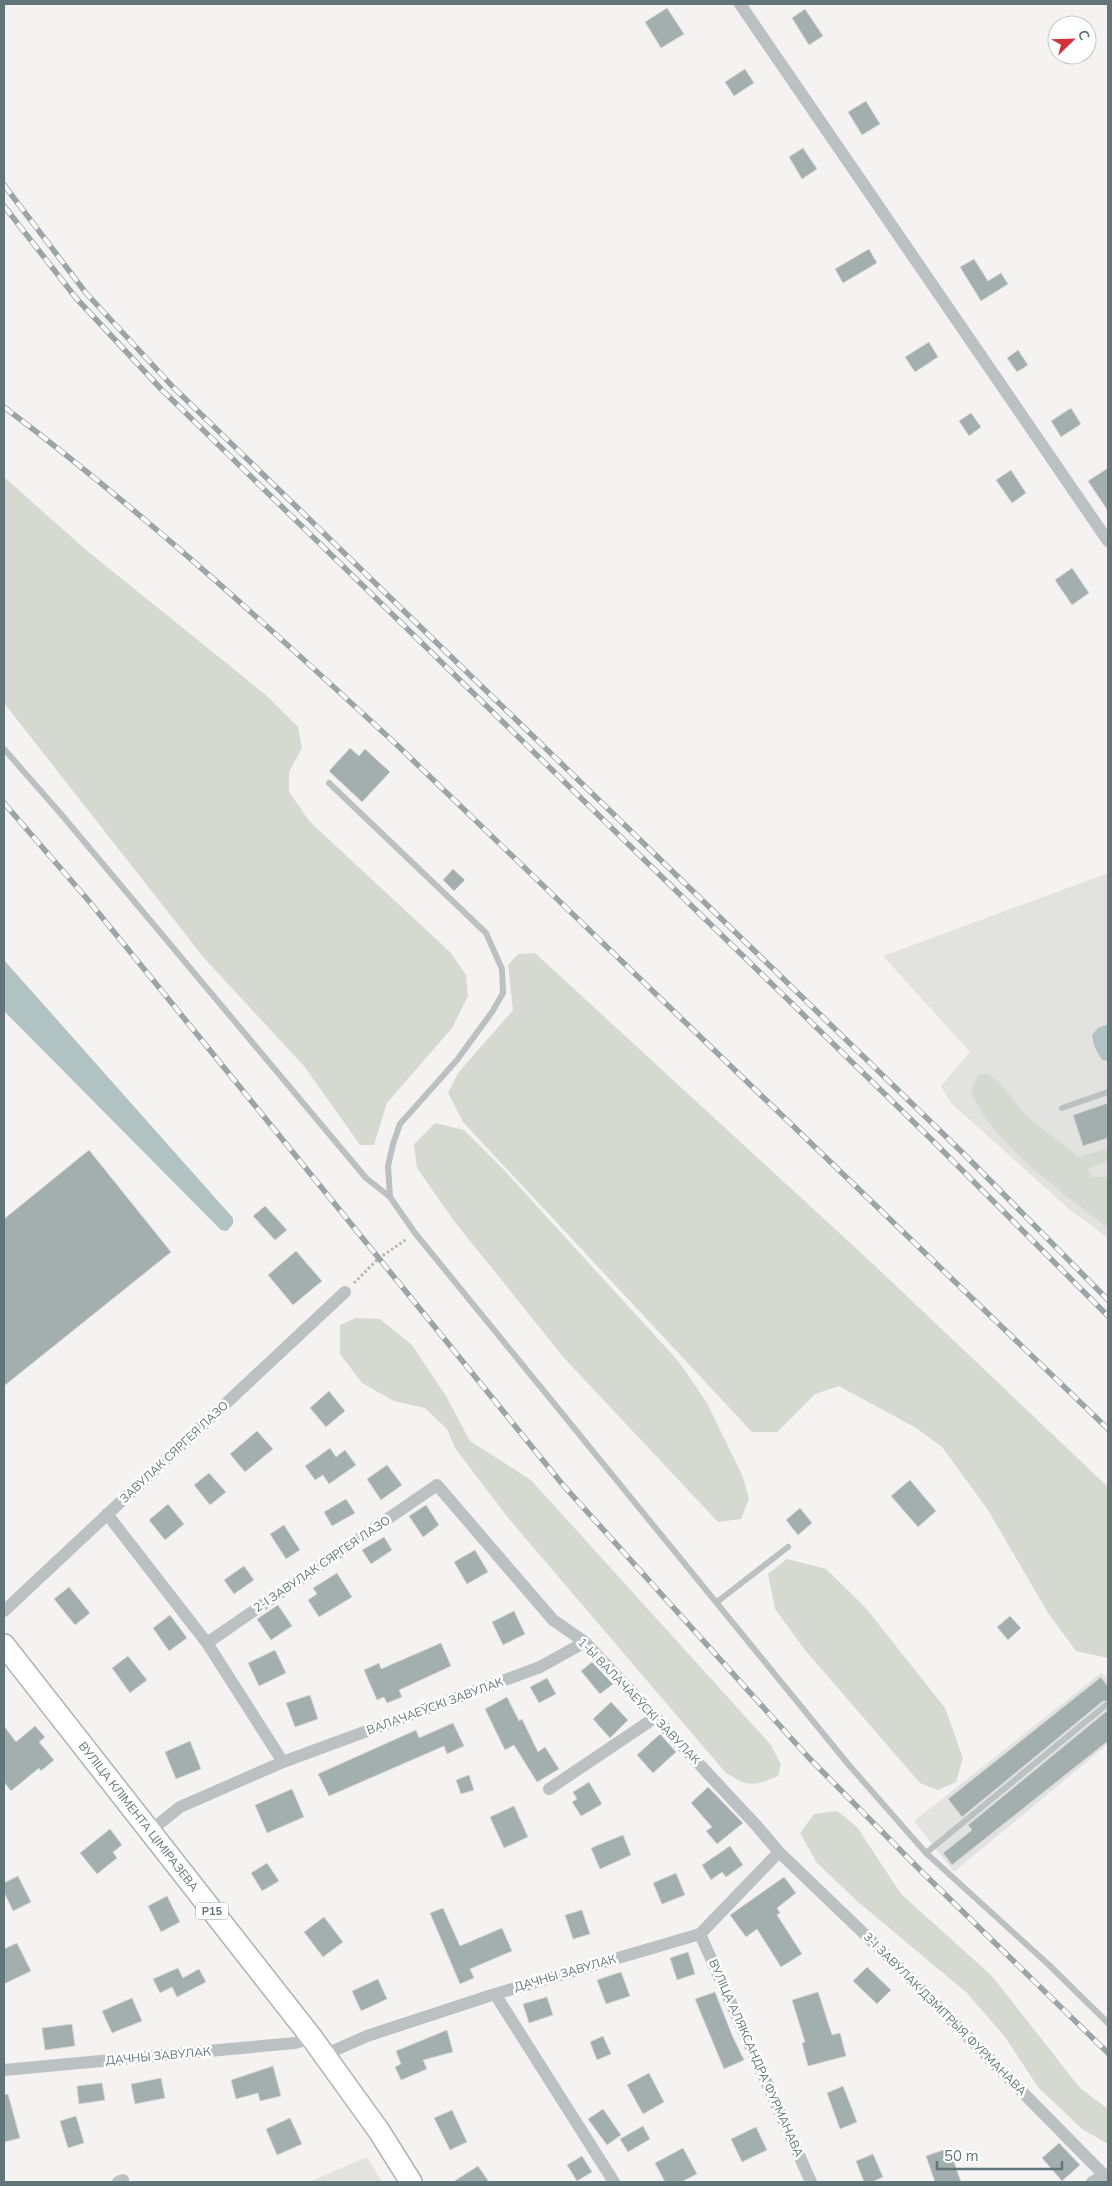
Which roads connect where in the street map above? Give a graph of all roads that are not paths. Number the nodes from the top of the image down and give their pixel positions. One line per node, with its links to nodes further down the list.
1 (740, 4): 2 (street)
2 (1108, 541)
3 (4, 749): 7 (lane)
4 (329, 783): 7 (lane)
5 (1108, 1092): 6 (lane)
6 (1062, 1108)
7 (390, 1196): 12 (lane)
8 (345, 1292): 10 (street, ЗАВУЛАК СЯРГЕЯ ЛАЗО)
9 (437, 1485): 14 (street, 1-Ы ВАЛАЧАЕЎСКІ ЗАВУЛАК); 15 (street, 2-І ЗАВУЛАК СЯРГЕЯ ЛАЗО)
10 (107, 1514): 13 (street, ЗАВУЛАК СЯРГЕЯ ЛАЗО); 15 (street)
11 (788, 1547): 12 (lane)
12 (717, 1602): 23 (lane)
13 (4, 1611)
14 (585, 1642): 18 (street, 1-Ы ВАЛАЧАЕЎСКІ ЗАВУЛАК); 19 (street, ВАЛАЧАЕЎСКІ ЗАВУЛАК)
15 (207, 1643): 19 (street)
16 (4, 1645): 21 (main road, ВУЛІЦА КЛІМЕНТА ЦІМІРАЗЕВА / Р15)
17 (1106, 1705): 23 (lane)
18 (656, 1717): 20 (street); 22 (street, 1-Ы ВАЛАЧАЕЎСКІ ЗАВУЛАК)
19 (282, 1762): 21 (street, ВАЛАЧАЕЎСКІ ЗАВУЛАК)
20 (549, 1789)
21 (150, 1831): 27 (main road, ВУЛІЦА КЛІМЕНТА ЦІМІРАЗЕВА / Р15)
22 (779, 1852): 24 (street, ДАЧНЫ ЗАВУЛАК); 30 (street, 3-І ЗАВУЛАК ДЗМІТРЫЯ ФУРМАНАВА)
23 (926, 1853): 26 (lane)
24 (700, 1934): 25 (street, ДАЧНЫ ЗАВУЛАК); 33 (street, ВУЛІЦА АЛЯКСАНДРА ФУРМАНАВА)
25 (495, 1994): 28 (street, ДАЧНЫ ЗАВУЛАК); 32 (street)
26 (1108, 2023)
27 (312, 2038): 28 (main road, ВУЛІЦА КЛІМЕНТА ЦІМІРАЗЕВА / Р15); 29 (street, ДАЧНЫ ЗАВУЛАК)
28 (324, 2055): 31 (main road, ВУЛІЦА КЛІМЕНТА ЦІМІРАЗЕВА / Р15)
29 (4, 2070)
30 (1106, 2177): 34 (street)
31 (411, 2182)
32 (614, 2182)
33 (811, 2182)
34 (1092, 2182)

